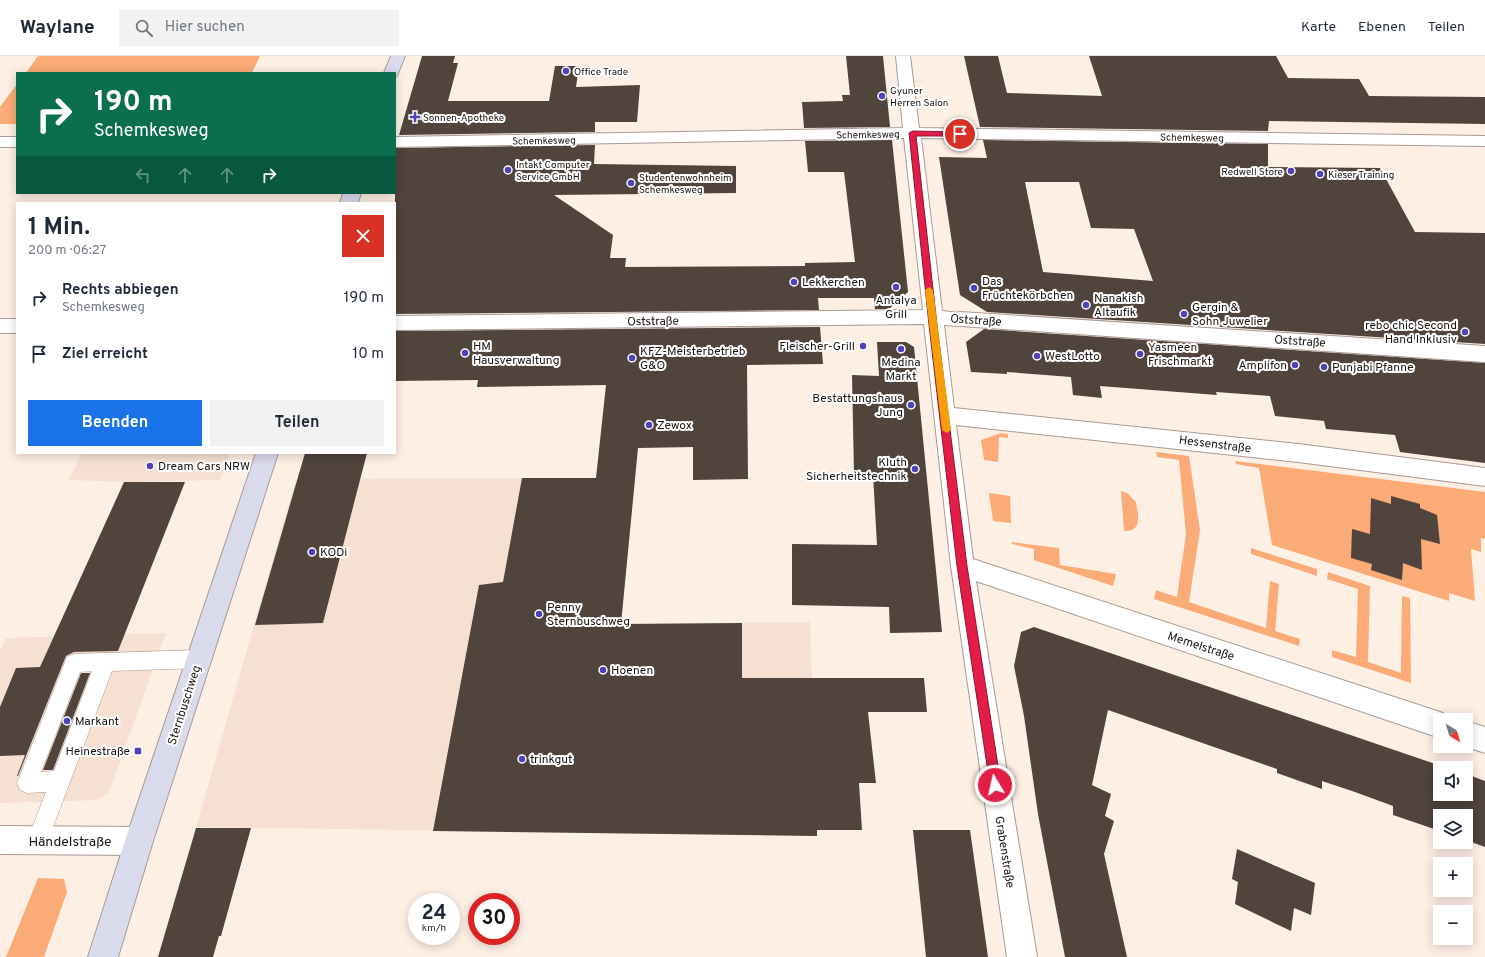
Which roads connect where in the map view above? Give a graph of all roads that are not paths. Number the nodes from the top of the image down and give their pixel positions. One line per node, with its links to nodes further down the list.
1 (398, 56): 3 (main road)
2 (903, 56): 4 (street, Grabenstraße)
3 (392, 72)
4 (913, 133): 5 (street, Schemkesweg); 8 (street, Schemkesweg); 9 (street, Grabenstraße)
5 (1485, 141)
6 (0, 142): 7 (street)
7 (16, 142)
8 (396, 142)
9 (932, 317): 10 (street, Oststraße); 13 (street, Oststraße); 14 (street, Grabenstraße)
10 (396, 323)
11 (0, 326): 12 (street)
12 (16, 326)
13 (1485, 354)
14 (945, 415): 16 (street, Hessenstraße); 17 (street, Grabenstraße)
15 (267, 454): 18 (main road, Sternbuschweg)
16 (1485, 477)
17 (962, 566): 20 (street, Memelstraße); 28 (street, Grabenstraße)
18 (200, 659): 19 (lane); 26 (main road, Sternbuschweg)
19 (105, 662): 23 (lane); 23 (lane)
20 (1433, 723)
21 (1473, 736): 22 (street)
22 (1485, 740)
23 (60, 781): 25 (lane)
24 (0, 840): 25 (street, Händelstraße)
25 (38, 840): 26 (street, Händelstraße)
26 (139, 841): 27 (main road, Sternbuschweg)
27 (104, 957)
28 (1022, 957)

